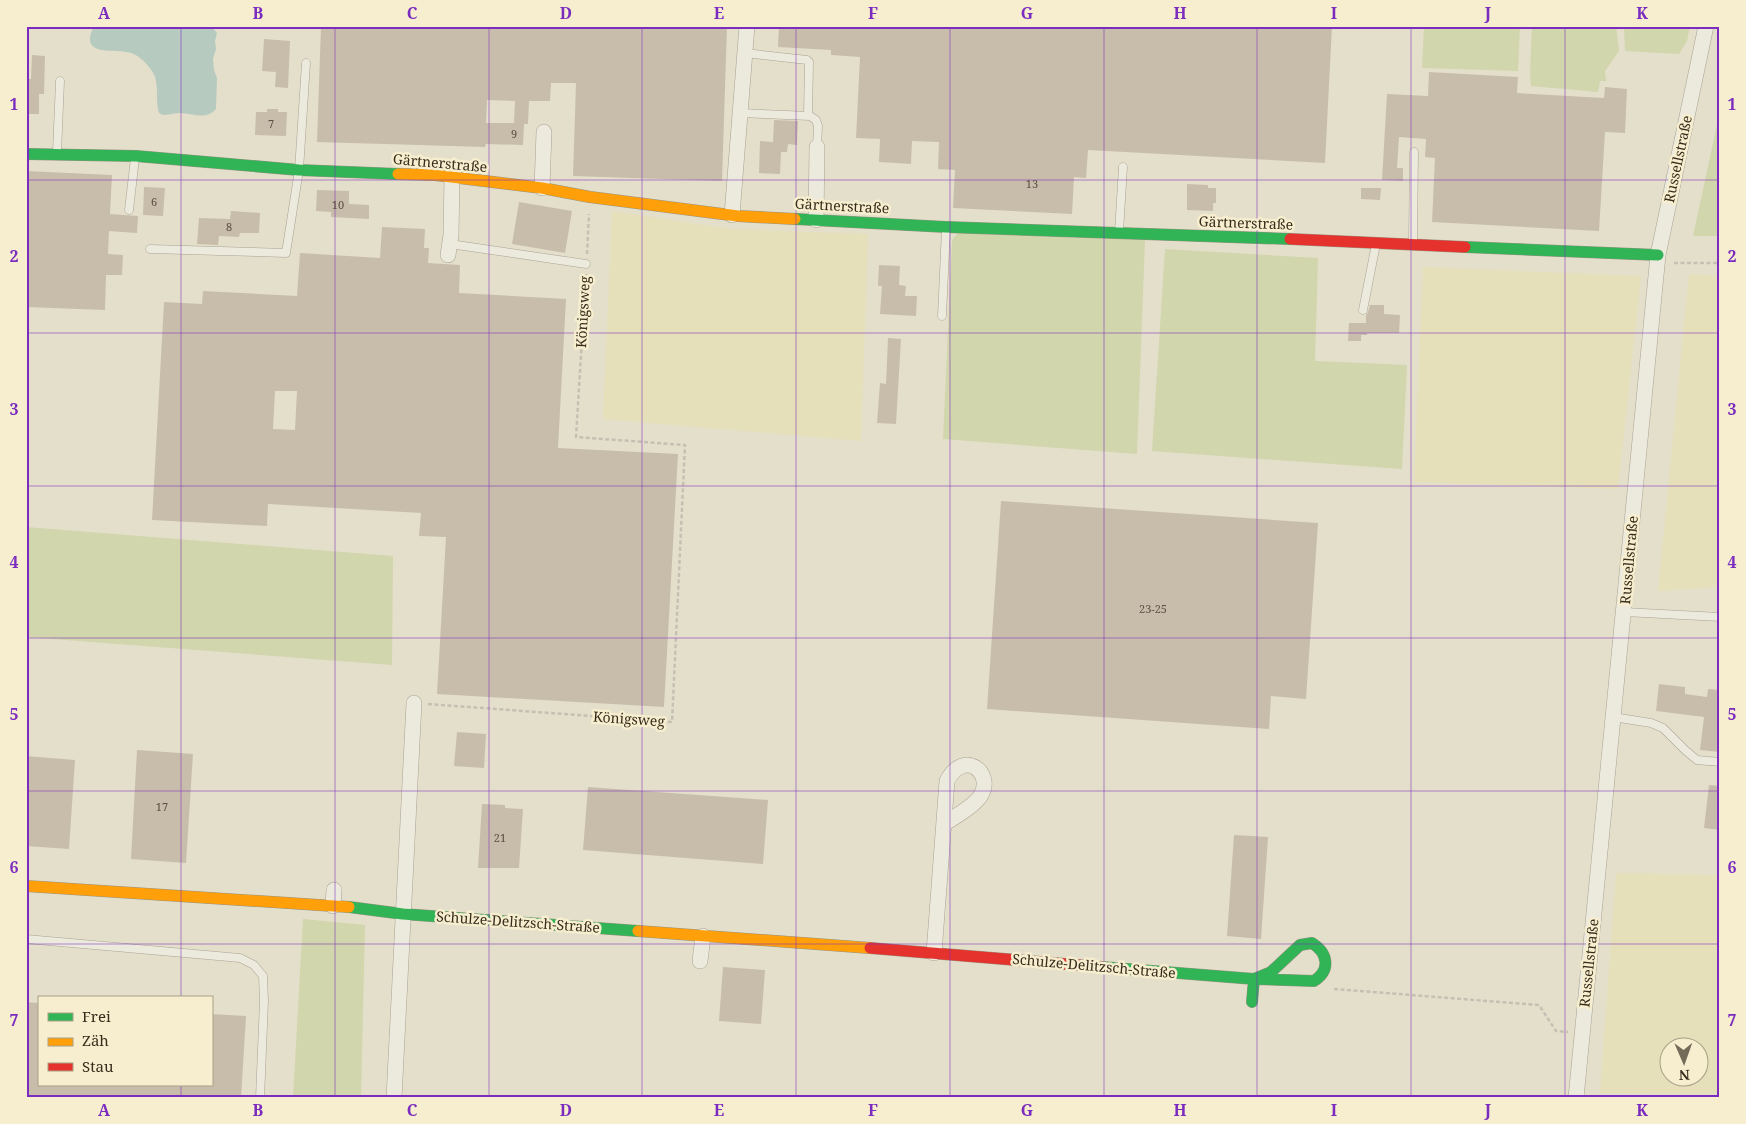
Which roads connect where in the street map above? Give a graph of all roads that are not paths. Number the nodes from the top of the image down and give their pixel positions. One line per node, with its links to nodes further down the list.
1 (747, 26): 3 (street)
2 (1706, 26): 27 (street, Russellstraße)
3 (745, 53): 6 (street); 7 (lane)
4 (306, 63): 15 (lane)
5 (60, 81): 12 (lane)
6 (740, 113): 7 (lane); 19 (street)
7 (808, 115): 9 (lane)
8 (544, 132): 17 (street)
9 (817, 147): 20 (street)
10 (1414, 152): 24 (lane)
11 (26, 154): 12 (street, Gärtnerstraße)
12 (57, 155): 13 (street, Gärtnerstraße)
13 (136, 156): 15 (street, Gärtnerstraße); 18 (lane)
14 (1123, 167): 22 (lane)
15 (298, 170): 16 (street, Gärtnerstraße); 25 (lane)
16 (452, 178): 17 (street, Gärtnerstraße); 26 (street)
17 (542, 188): 19 (street, Gärtnerstraße)
18 (129, 210)
19 (732, 215): 20 (street, Gärtnerstraße)
20 (816, 220): 21 (street, Gärtnerstraße)
21 (946, 227): 22 (street, Gärtnerstraße); 30 (lane)
22 (1119, 234): 23 (street, Gärtnerstraße)
23 (1376, 242): 24 (street, Gärtnerstraße); 29 (lane)
24 (1412, 245): 27 (street, Gärtnerstraße)
25 (150, 249)
26 (449, 249): 28 (lane)
27 (1658, 259): 31 (street, Russellstraße)
28 (586, 264)
29 (1363, 310)
30 (942, 316)
31 (1624, 612): 32 (lane); 34 (street, Russellstraße)
32 (1720, 617)
33 (414, 703): 40 (street)
34 (1614, 718): 35 (lane); 49 (street, Russellstraße)
35 (1720, 762)
36 (944, 824): 43 (street)
37 (26, 886): 39 (street, Schulze-Delitzsch-Straße)
38 (334, 890): 39 (street)
39 (333, 906): 40 (street, Schulze-Delitzsch-Straße)
40 (403, 914): 41 (street, Schulze-Delitzsch-Straße); 48 (street)
41 (703, 936): 43 (street, Schulze-Delitzsch-Straße); 44 (street)
42 (26, 939): 47 (lane)
43 (934, 953): 45 (street, Schulze-Delitzsch-Straße)
44 (700, 960)
45 (1254, 979): 45 (street, Schulze-Delitzsch-Straße); 46 (street)
46 (1252, 1002)
47 (260, 1098)
48 (394, 1098)
49 (1576, 1098)

